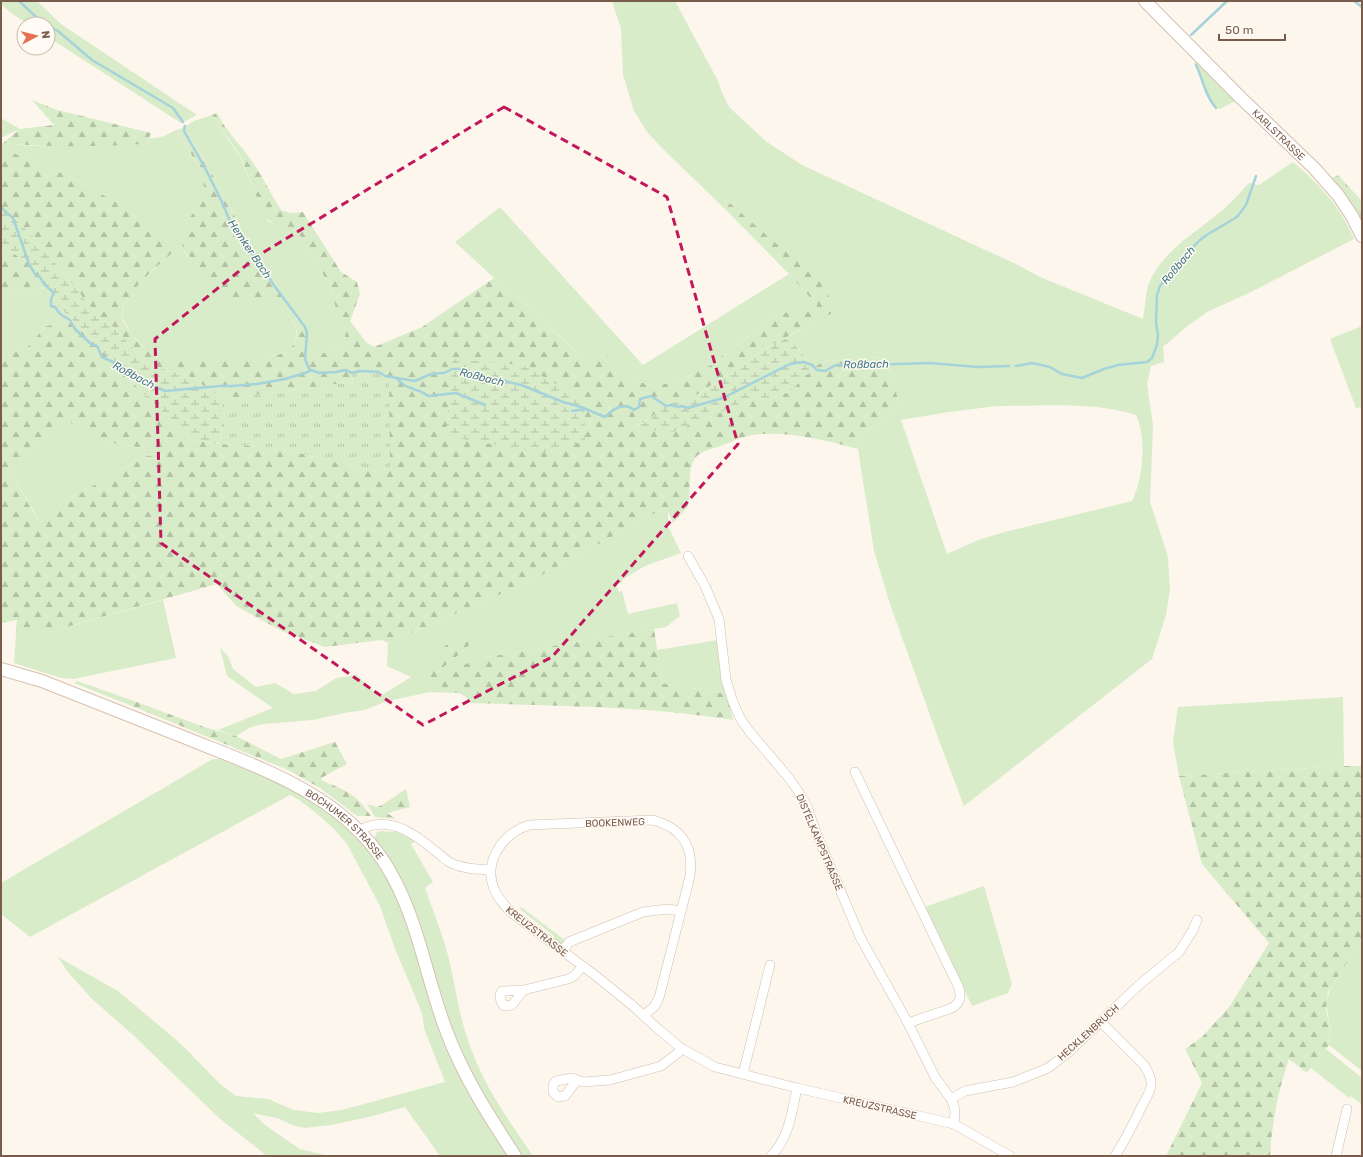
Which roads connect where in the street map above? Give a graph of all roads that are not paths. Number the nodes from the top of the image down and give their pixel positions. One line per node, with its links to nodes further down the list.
1 (1145, 1): 2 (main road, KARLSTRASSE)
2 (1362, 236)
3 (688, 556): 16 (street, DISTELKAMPSTRASSE)
4 (1, 669): 6 (main road, BOCHUMER STRASSE)
5 (855, 772): 16 (street)
6 (360, 831): 7 (street); 25 (main road, BOCHUMER STRASSE)
7 (490, 870): 8 (street, BOOKENWEG); 10 (street, KREUZSTRASSE)
8 (681, 911): 10 (street); 14 (street, BOOKENWEG)
9 (1197, 920): 15 (street, HECKLENBRUCH)
10 (562, 951): 12 (street, KREUZSTRASSE)
11 (770, 965): 18 (street)
12 (583, 966): 13 (street); 14 (street, KREUZSTRASSE)
13 (524, 990)
14 (644, 1015): 17 (street, KREUZSTRASSE)
15 (1101, 1022): 21 (street, HECKLENBRUCH); 27 (street)
16 (908, 1023): 21 (street, DISTELKAMPSTRASSE)
17 (681, 1048): 18 (street, KREUZSTRASSE); 19 (street)
18 (743, 1074): 20 (street, KREUZSTRASSE)
19 (578, 1080)
20 (797, 1088): 23 (street, KREUZSTRASSE); 26 (street)
21 (951, 1099): 23 (street)
22 (1347, 1109): 28 (street)
23 (954, 1124): 24 (street, KREUZSTRASSE)
24 (1005, 1155)
25 (515, 1156)
26 (771, 1156)
27 (1116, 1156)
28 (1336, 1156)

